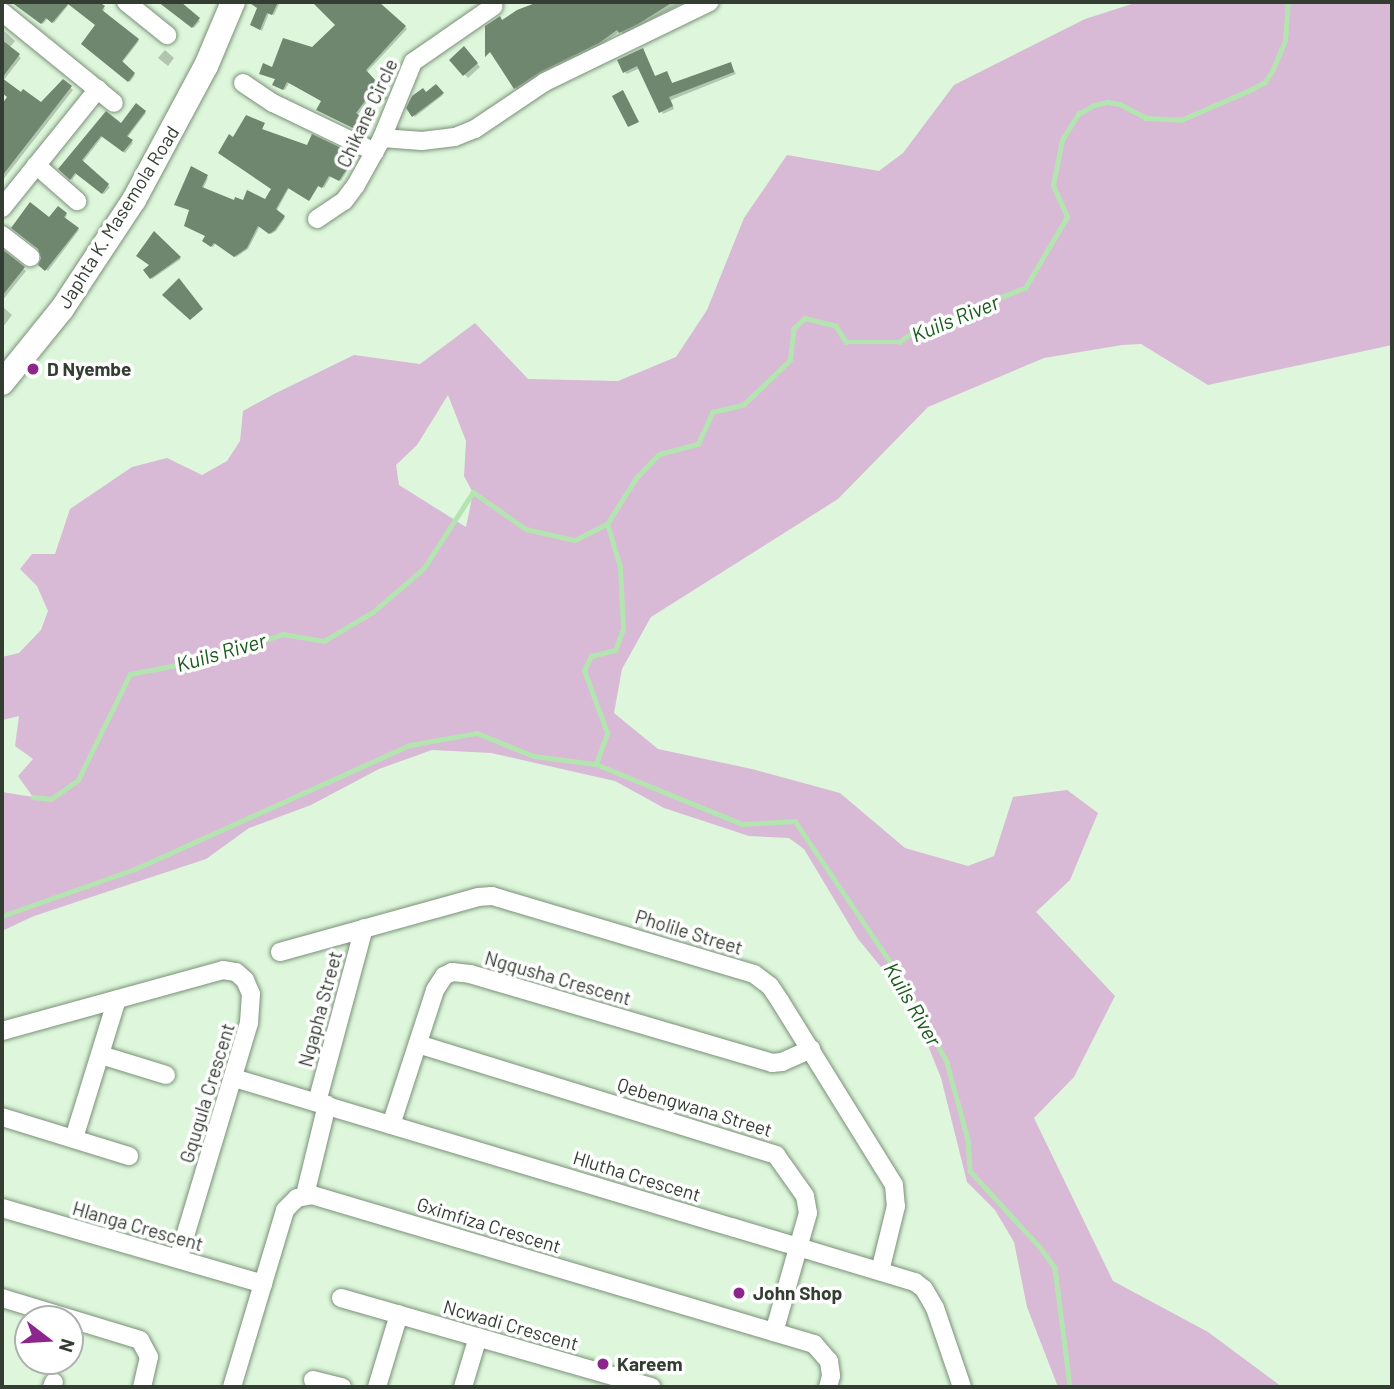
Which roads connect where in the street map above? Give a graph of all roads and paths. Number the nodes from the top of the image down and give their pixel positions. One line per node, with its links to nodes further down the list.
1 (233, 2): 17 (main road, Japhta K. Masemola Road)
2 (710, 2): 10 (street)
3 (135, 4): 6 (street)
4 (497, 4): 10 (street, Chikane Circle)
5 (2, 12): 8 (street)
6 (167, 35)
7 (243, 83): 10 (street)
8 (98, 89): 9 (street); 11 (street)
9 (114, 103)
10 (378, 145): 14 (street, Chikane Circle)
11 (36, 165): 12 (street); 13 (street)
12 (78, 201)
13 (2, 208)
14 (317, 219)
15 (2, 235): 16 (street)
16 (30, 257)
17 (2, 383)
18 (364, 928): 19 (street, Pholile Street); 23 (street, Pholile Street); 27 (street, Ngapha Street)
19 (280, 952)
20 (117, 999): 21 (street, Gqugula Crescent); 24 (street); 26 (street, Gqugula Crescent)
21 (2, 1031)
22 (418, 1044): 23 (street, Ngqusha Crescent); 29 (street, Ngqusha Crescent); 34 (street, Qebengwana Street)
23 (811, 1049): 36 (street, Pholile Street)
24 (101, 1055): 25 (street); 30 (street)
25 (166, 1075)
26 (234, 1077): 27 (street, Hlutha Crescent); 35 (street, Gqugula Crescent)
27 (322, 1104): 29 (street, Hlutha Crescent); 32 (street, Ngapha Street)
28 (2, 1116): 30 (street)
29 (391, 1125): 34 (street, Hlutha Crescent)
30 (74, 1138): 31 (street)
31 (129, 1156)
32 (305, 1195): 37 (street); 41 (street, Gximfiza Crescent)
33 (2, 1208): 35 (street, Hlanga Crescent)
34 (800, 1247): 36 (street, Hlutha Crescent); 41 (street, Qebengwana Street)
35 (178, 1259): 37 (street, Hlanga Crescent)
36 (880, 1271): 52 (street, Hlutha Crescent)
37 (263, 1284): 46 (street)
38 (2, 1298): 45 (street)
39 (341, 1298): 40 (street, Ncwadi Crescent)
40 (399, 1314): 42 (street, Ncwadi Crescent); 48 (street)
41 (774, 1332): 51 (street, Gximfiza Crescent)
42 (478, 1337): 44 (street, Ncwadi Crescent); 49 (street)
43 (313, 1380): 47 (street)
44 (603, 1381): 50 (street, Ncwadi Crescent)
45 (142, 1387)
46 (232, 1387)
47 (342, 1387)
48 (377, 1387)
49 (463, 1387)
50 (651, 1387)
51 (828, 1387)
52 (962, 1387)

